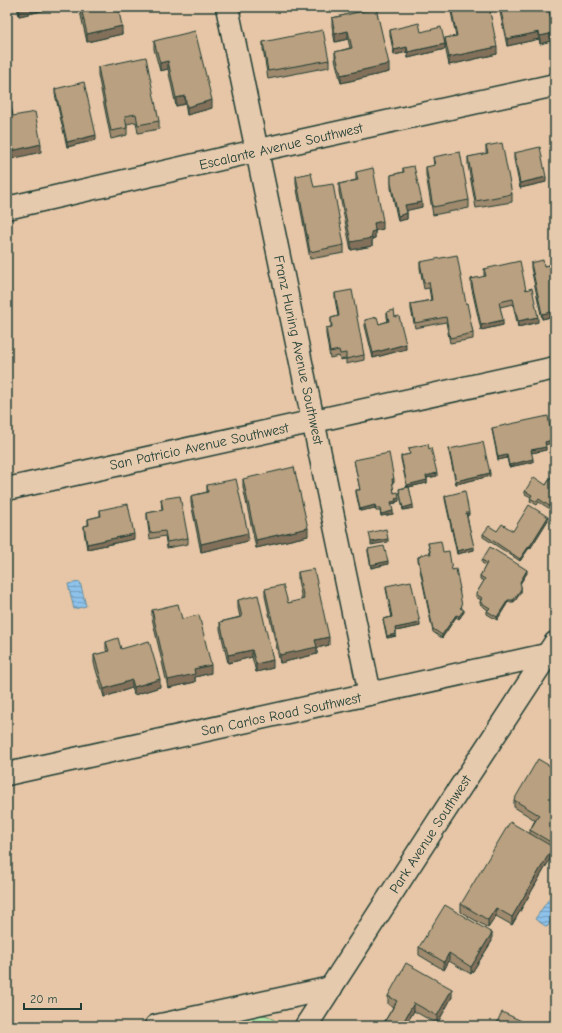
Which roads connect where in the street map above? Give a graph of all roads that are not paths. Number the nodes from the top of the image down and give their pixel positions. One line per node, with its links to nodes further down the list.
1 (228, 7): 3 (street, Franz Huning Avenue Southwest)
2 (555, 86): 3 (street, Escalante Avenue Southwest)
3 (257, 151): 4 (street, Escalante Avenue Southwest); 6 (street, Franz Huning Avenue Southwest)
4 (7, 208)
5 (555, 368): 6 (street, San Patricio Avenue Southwest)
6 (314, 421): 7 (street, San Patricio Avenue Southwest); 9 (street, Franz Huning Avenue Southwest)
7 (7, 489)
8 (552, 650): 9 (street, San Carlos Road Southwest); 11 (street, Park Avenue Southwest)
9 (370, 694): 10 (street, San Carlos Road Southwest)
10 (7, 774)
11 (330, 988): 12 (street); 13 (street, Park Avenue Southwest)
12 (156, 1026)
13 (306, 1026)

